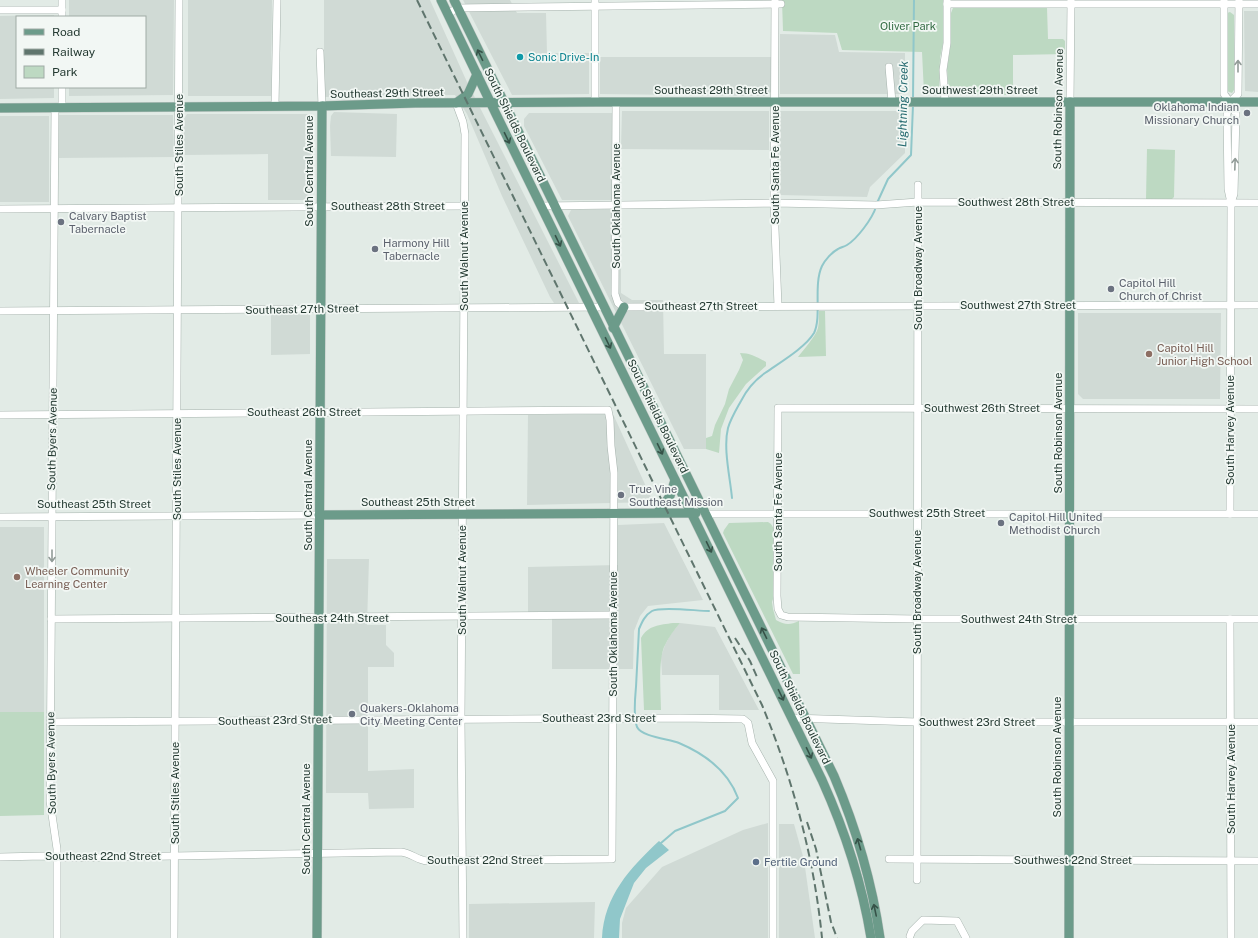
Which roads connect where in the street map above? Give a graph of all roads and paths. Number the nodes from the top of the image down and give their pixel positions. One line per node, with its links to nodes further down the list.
1 (62, 0): 14 (street)
2 (179, 0): 33 (street, South Stiles Avenue)
3 (277, 0): 31 (street)
4 (441, 0): 15 (main road, South Shields Boulevard)
5 (947, 2): 6 (street); 25 (street)
6 (1071, 2): 7 (street); 26 (street, South Robinson Avenue)
7 (1224, 2): 8 (street); 27 (street, South Harvey Avenue)
8 (1239, 2): 12 (street); 27 (street, one-way to 8)
9 (595, 3): 10 (street); 11 (street); 21 (street)
10 (777, 3): 23 (street, South Santa Fe Avenue)
11 (455, 4): 15 (street); 30 (main road, South Shields Boulevard, one-way to 11)
12 (1258, 4)
13 (0, 10): 14 (street)
14 (62, 13)
15 (448, 14): 18 (main road, South Shields Boulevard)
16 (320, 52): 32 (street, South Central Avenue)
17 (889, 67): 24 (street)
18 (477, 74): 20 (main road, South Shields Boulevard); 29 (main road)
19 (62, 88): 35 (street, South Byers Avenue)
20 (490, 102): 29 (main road, Southeast 29th Street); 30 (main road, Southeast 29th Street); 44 (main road, South Shields Boulevard, one-way to 44)
21 (595, 102): 22 (main road, Southeast 29th Street); 30 (main road, Southeast 29th Street)
22 (616, 102): 23 (main road, Southeast 29th Street); 42 (street, South Oklahoma Avenue)
23 (774, 102): 24 (main road, Southwest 29th Street); 39 (street, South Santa Fe Avenue)
24 (896, 102): 25 (main road, Southwest 29th Street)
25 (945, 102): 26 (main road, Southwest 29th Street)
26 (1070, 102): 27 (main road, Southwest 29th Street); 38 (main road, South Robinson Avenue)
27 (1230, 102): 28 (main road, Southwest 29th Street); 40 (street, South Harvey Avenue)
28 (1258, 102)
29 (456, 103): 32 (main road, Southeast 29th Street); 43 (street, South Walnut Avenue)
30 (503, 103): 45 (main road, South Shields Boulevard)
31 (275, 106): 32 (main road, Southeast 29th Street); 33 (main road, Southeast 29th Street)
32 (322, 106): 46 (main road, South Central Avenue)
33 (179, 107): 35 (main road, Southeast 29th Street); 48 (street, South Stiles Avenue)
34 (0, 108): 35 (main road, Southeast 29th Street)
35 (58, 108): 47 (street, South Byers Avenue)
36 (918, 185): 37 (street, South Broadway Avenue)
37 (918, 202): 38 (street, Southwest 28th Street); 39 (street, Southwest 28th Street); 50 (street, South Broadway Avenue)
38 (1069, 202): 40 (street, Southwest 28th Street); 51 (main road, South Robinson Avenue)
39 (774, 203): 42 (street); 54 (street, South Santa Fe Avenue)
40 (1231, 203): 41 (street, Southwest 28th Street); 52 (street, South Harvey Avenue)
41 (1258, 203)
42 (616, 204): 45 (street); 56 (street, South Oklahoma Avenue)
43 (464, 206): 46 (street, Southeast 28th Street); 57 (street, South Walnut Avenue)
44 (541, 206): 45 (street); 58 (main road, South Shields Boulevard, one-way to 58)
45 (554, 206): 55 (main road, South Shields Boulevard)
46 (322, 207): 48 (street, Southeast 28th Street); 59 (main road, South Central Avenue)
47 (54, 208): 48 (street, Southeast 28th Street); 49 (street, Southeast 28th Street); 62 (street, South Byers Avenue)
48 (178, 208): 60 (street, South Stiles Avenue)
49 (0, 209)
50 (917, 305): 51 (street, Southwest 27th Street); 54 (street, Southwest 27th Street); 65 (street, South Broadway Avenue)
51 (1069, 305): 52 (street, Southwest 27th Street); 66 (main road, South Robinson Avenue)
52 (1231, 305): 53 (street, Southwest 27th Street); 67 (street, South Harvey Avenue)
53 (1258, 305)
54 (778, 306): 56 (street, Southeast 27th Street)
55 (604, 307): 58 (street, Southeast 27th Street); 63 (main road, South Shields Boulevard)
56 (624, 307): 63 (main road)
57 (464, 308): 58 (street, Southeast 27th Street); 59 (street, Southeast 27th Street); 70 (street, South Walnut Avenue)
58 (591, 308): 76 (main road, South Shields Boulevard, one-way to 76)
59 (321, 309): 60 (street, Southeast 27th Street); 71 (main road, South Central Avenue)
60 (178, 310): 62 (street, Southeast 27th Street); 73 (street, South Stiles Avenue)
61 (0, 311): 62 (street, Southeast 27th Street)
62 (54, 311): 75 (street, South Byers Avenue)
63 (613, 328): 72 (main road, South Shields Boulevard)
64 (778, 408): 65 (street, Southwest 26th Street); 81 (street, South Santa Fe Avenue)
65 (917, 408): 66 (street, Southwest 26th Street); 83 (street, South Broadway Avenue)
66 (1070, 408): 67 (street, Southwest 26th Street); 84 (main road, South Robinson Avenue)
67 (1230, 408): 68 (street, Southwest 26th Street); 87 (street, South Harvey Avenue)
68 (1258, 409)
69 (608, 410): 70 (street, Southeast 26th Street); 80 (street, South Oklahoma Avenue)
70 (464, 411): 71 (street, Southeast 26th Street); 85 (street, South Walnut Avenue)
71 (320, 412): 73 (street, Southeast 26th Street); 89 (main road, South Central Avenue)
72 (656, 412): 76 (main road); 86 (main road, South Shields Boulevard)
73 (177, 413): 75 (street, Southeast 26th Street); 90 (street, South Stiles Avenue)
74 (0, 414): 75 (street, Southeast 26th Street)
75 (53, 414): 92 (street, South Byers Avenue)
76 (645, 418): 77 (main road, South Shields Boulevard, one-way to 77)
77 (675, 480): 78 (main road); 79 (main road, South Shields Boulevard)
78 (658, 512): 79 (main road, Southeast 25th Street); 80 (main road, Southeast 25th Street)
79 (692, 512): 86 (main road, Southeast 25th Street); 104 (main road, South Shields Boulevard, one-way to 104)
80 (614, 513): 85 (main road, Southeast 25th Street); 93 (street, South Oklahoma Avenue)
81 (778, 513): 82 (street, Southeast 25th Street); 86 (street, Southeast 25th Street); 94 (street, South Santa Fe Avenue)
82 (836, 513): 83 (street, Southwest 25th Street)
83 (917, 513): 84 (street, Southwest 25th Street); 99 (street, South Broadway Avenue)
84 (1070, 513): 87 (street, Southwest 25th Street); 100 (main road, South Robinson Avenue)
85 (463, 514): 89 (main road, Southeast 25th Street); 95 (street, South Walnut Avenue)
86 (705, 514): 106 (main road, South Shields Boulevard, one-way to 86)
87 (1230, 514): 88 (street, Southwest 25th Street)
88 (1258, 514)
89 (320, 515): 90 (street, Southeast 25th Street); 97 (main road, South Central Avenue)
90 (177, 516): 92 (street, Southeast 25th Street); 96 (street, South Stiles Avenue)
91 (0, 517): 92 (street, Southeast 25th Street)
92 (51, 517): 98 (street, South Byers Avenue, one-way to 98)
93 (614, 615): 95 (street, Southeast 24th Street); 103 (street, South Oklahoma Avenue)
94 (781, 615): 99 (street, Southwest 24th Street)
95 (462, 617): 97 (street, Southeast 24th Street); 105 (street, South Walnut Avenue)
96 (176, 618): 97 (street, Southeast 24th Street); 98 (street, Southeast 24th Street); 108 (street, South Stiles Avenue)
97 (319, 618): 107 (main road, South Central Avenue)
98 (51, 619): 109 (street, South Byers Avenue)
99 (917, 619): 100 (street, Southwest 24th Street); 110 (street, South Broadway Avenue)
100 (1070, 619): 101 (street, Southwest 24th Street); 111 (main road, South Robinson Avenue)
101 (1230, 619): 102 (street, Southwest 24th Street); 112 (street, South Harvey Avenue)
102 (1258, 619)
103 (612, 718): 105 (street, Southeast 23rd Street); 118 (street, South Oklahoma Avenue); 131 (street, Southeast 23rd Street)
104 (792, 718): 106 (street, Southwest 23rd Street); 132 (main road, South Shields Boulevard, one-way to 132)
105 (461, 719): 107 (street, Southeast 23rd Street); 120 (street, South Walnut Avenue)
106 (806, 719): 110 (street, Southwest 23rd Street); 133 (main road, South Shields Boulevard, one-way to 106)
107 (318, 720): 108 (street, Southeast 23rd Street); 114 (main road, South Central Avenue)
108 (175, 721): 109 (street, Southeast 23rd Street); 115 (street, South Stiles Avenue)
109 (50, 722): 117 (street, South Byers Avenue)
110 (917, 722): 111 (street, Southwest 23rd Street); 121 (street, South Broadway Avenue)
111 (1069, 722): 112 (street, Southwest 23rd Street); 122 (main road, South Robinson Avenue)
112 (1231, 722): 113 (street, Southwest 23rd Street); 124 (street, South Harvey Avenue)
113 (1258, 722)
114 (318, 854): 115 (street, Southeast 22nd Street); 120 (street, Southeast 22nd Street); 129 (main road, South Central Avenue)
115 (174, 856): 117 (street, Southeast 22nd Street); 128 (street, South Stiles Avenue)
116 (0, 857): 117 (street, Southeast 22nd Street)
117 (57, 858): 127 (street, South Byers Avenue)
118 (612, 859): 120 (street, Southeast 22nd Street)
119 (889, 859): 121 (street, Southwest 22nd Street)
120 (462, 860): 130 (street, South Walnut Avenue)
121 (917, 860): 122 (street, Southwest 22nd Street); 125 (street, South Broadway Avenue)
122 (1069, 860): 124 (street, Southwest 22nd Street); 135 (main road, South Robinson Avenue)
123 (1258, 861): 124 (street, Southwest 22nd Street)
124 (1231, 862): 136 (street, South Harvey Avenue)
125 (917, 880)
126 (910, 936): 134 (street)
127 (57, 938)
128 (174, 938)
129 (317, 938)
130 (463, 938)
131 (773, 938)
132 (871, 938)
133 (880, 938)
134 (966, 938)
135 (1069, 938)
136 (1231, 938)

